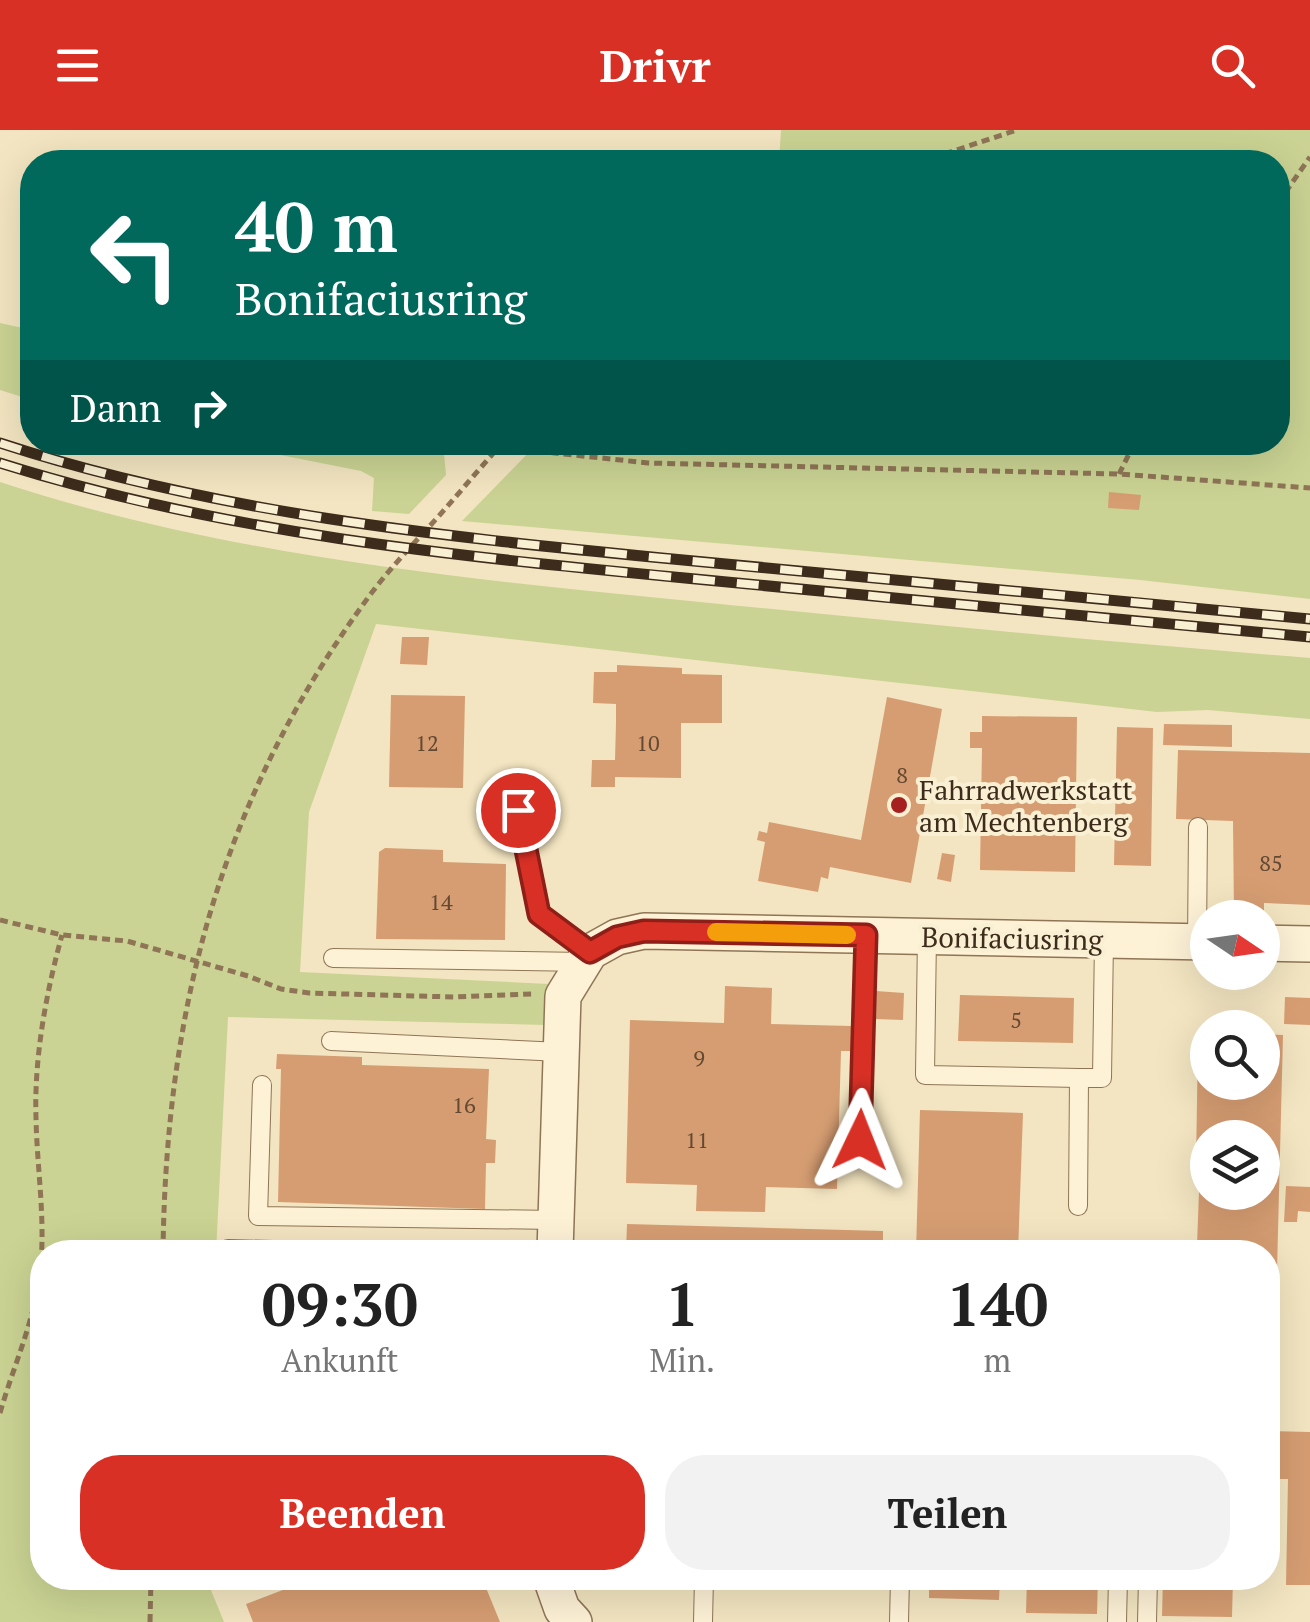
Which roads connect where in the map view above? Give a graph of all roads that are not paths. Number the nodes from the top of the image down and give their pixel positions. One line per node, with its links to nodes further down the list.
1 (518, 810): 10 (lane)
2 (1198, 827): 3 (lane)
3 (1201, 900)
4 (866, 935): 5 (street, Bonifaciusring); 10 (street, Bonifaciusring); 16 (lane)
5 (927, 936): 6 (street, Bonifaciusring); 14 (lane)
6 (1104, 940): 7 (street, Bonifaciusring); 14 (lane)
7 (1190, 942)
8 (1280, 943): 9 (street)
9 (1310, 944)
10 (587, 957): 11 (lane); 13 (street)
11 (334, 958)
12 (331, 1041): 13 (lane)
13 (561, 1052): 18 (street)
14 (1079, 1078): 17 (lane)
15 (262, 1085): 18 (lane)
16 (860, 1140)
17 (1078, 1206)
18 (555, 1236)
19 (555, 1590): 24 (street)
20 (704, 1590): 25 (lane)
21 (900, 1590): 26 (lane)
22 (1118, 1590): 27 (lane)
23 (1148, 1590): 28 (lane)
24 (574, 1622)
25 (703, 1622)
26 (899, 1622)
27 (1117, 1622)
28 (1147, 1622)

